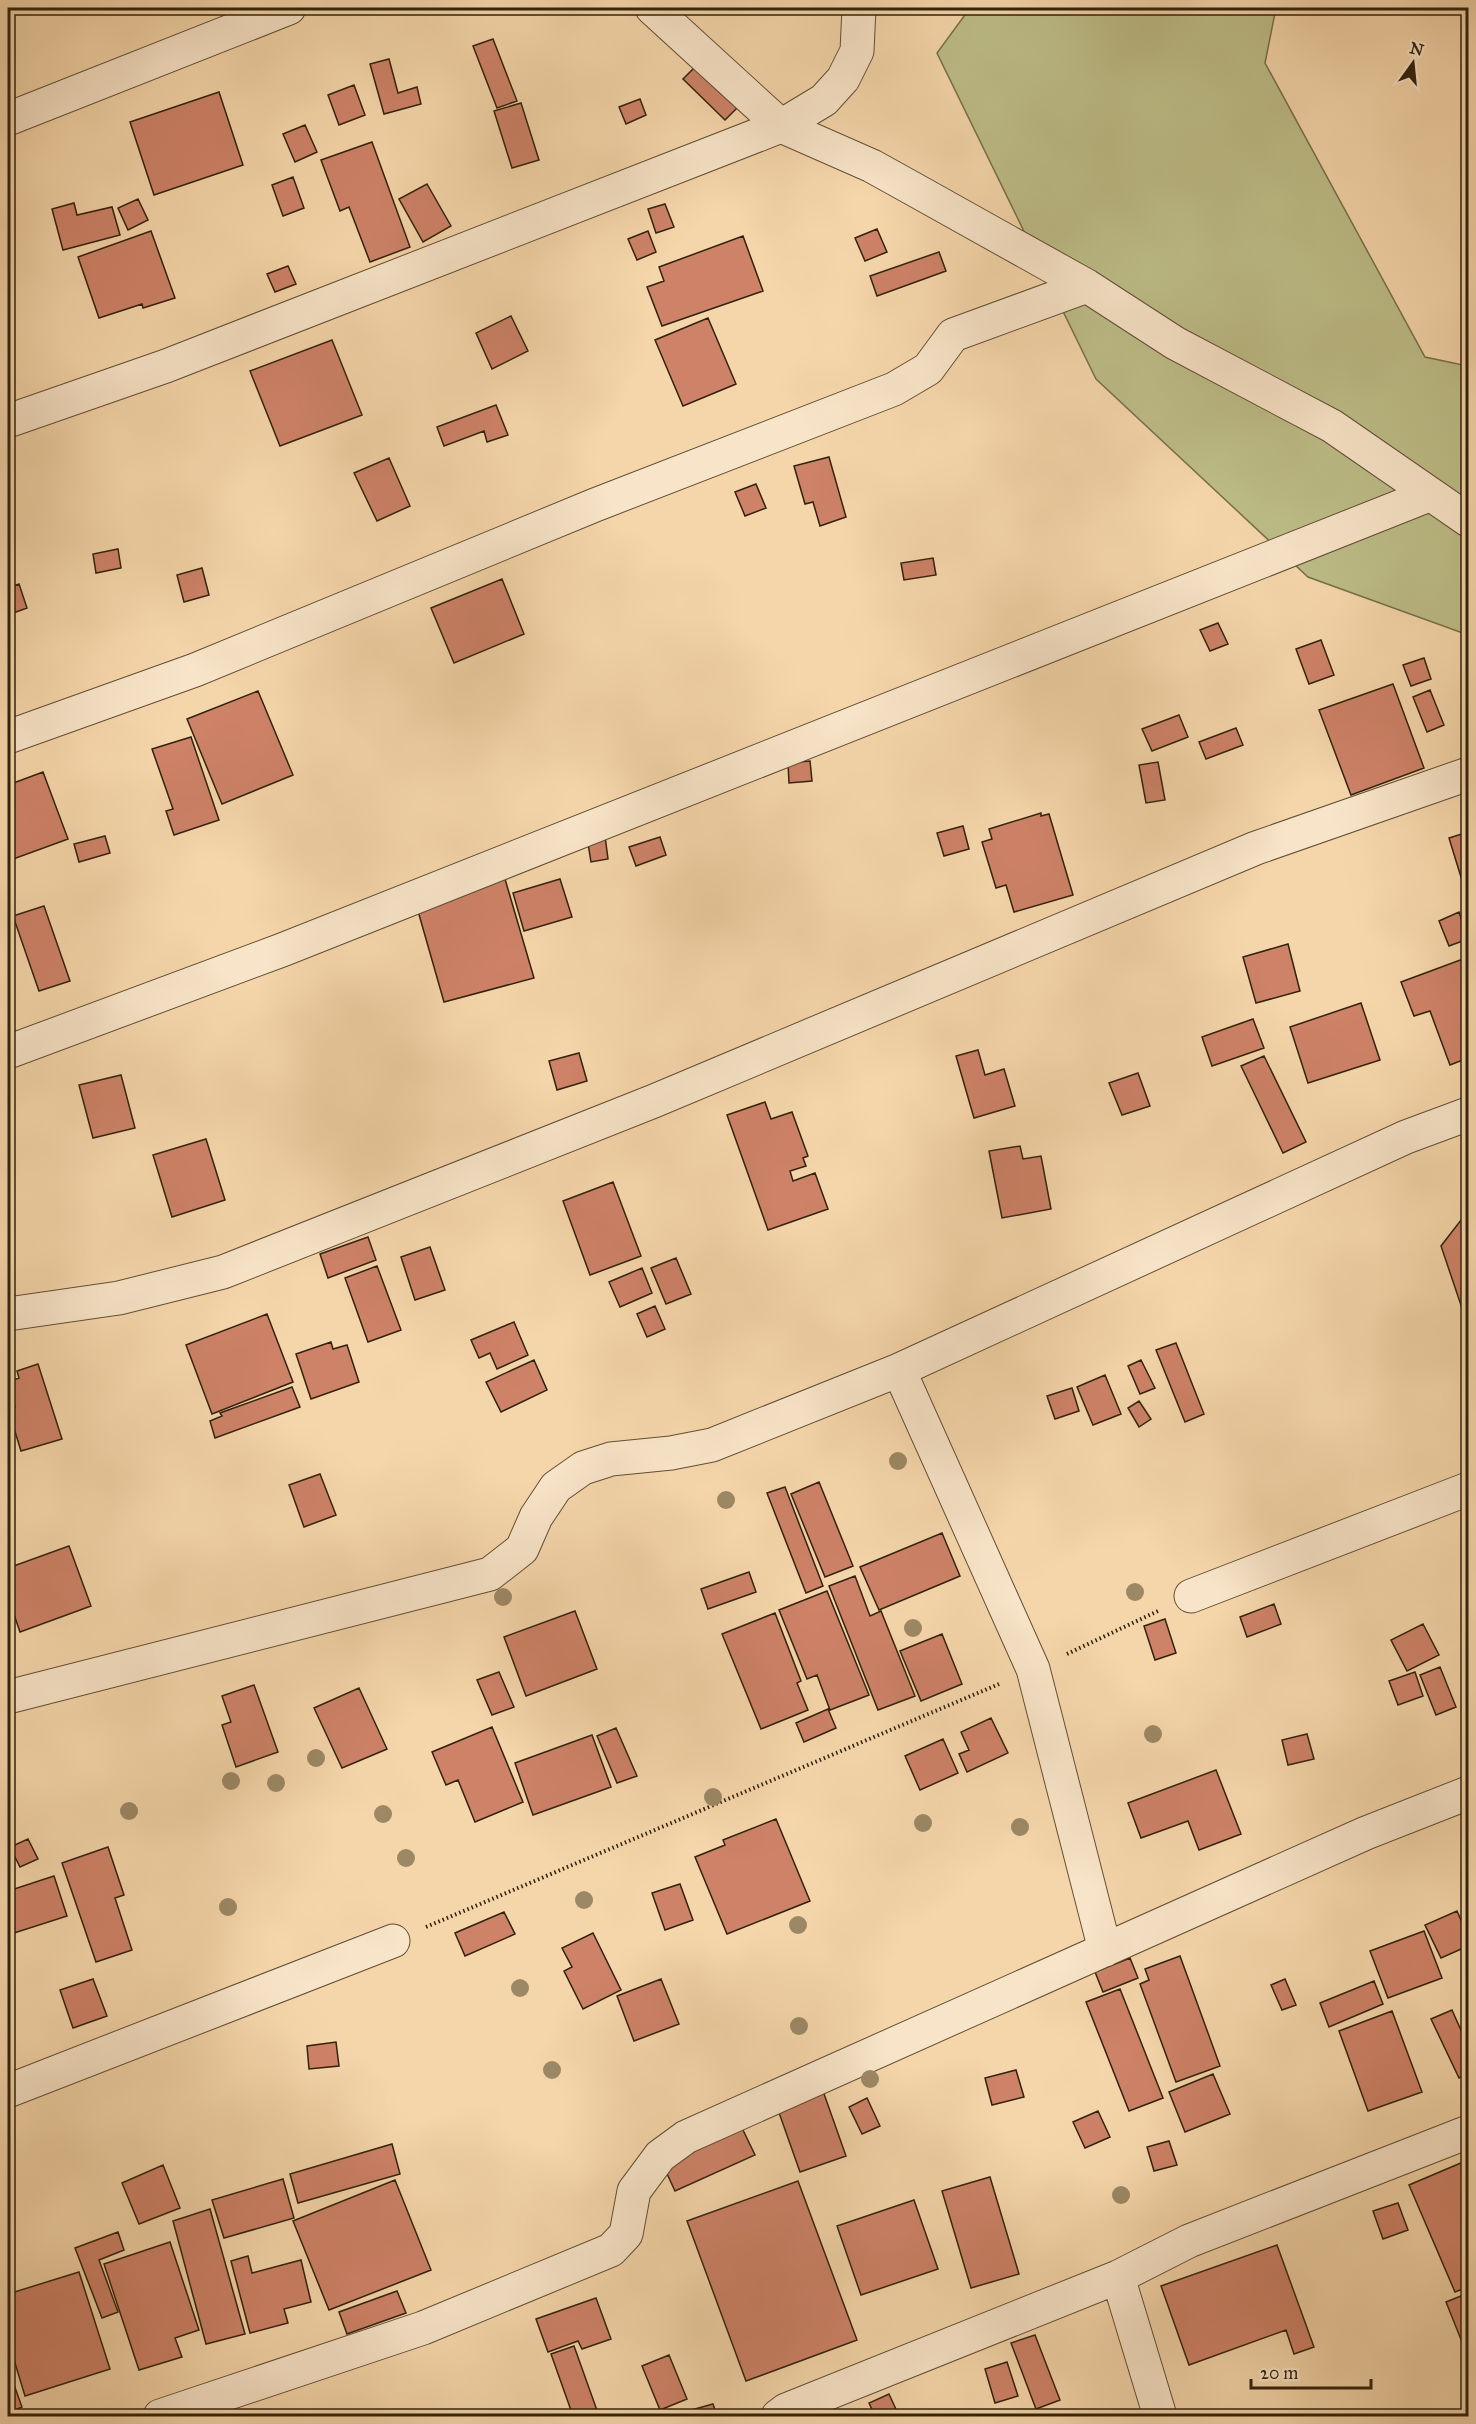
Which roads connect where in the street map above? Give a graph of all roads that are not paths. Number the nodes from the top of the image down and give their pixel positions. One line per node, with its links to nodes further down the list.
1 (289, 8): 4 (street)
2 (652, 8): 5 (street)
3 (860, 8): 5 (street)
4 (8, 119)
5 (781, 126): 6 (street); 7 (street)
6 (1087, 286): 8 (street); 10 (street)
7 (8, 422)
8 (1429, 495): 9 (street); 12 (street)
9 (1468, 520)
10 (8, 736)
11 (1468, 774): 14 (street)
12 (8, 1052)
13 (1468, 1114): 15 (street)
14 (8, 1314)
15 (899, 1370): 18 (street); 21 (street)
16 (1468, 1489): 17 (street)
17 (1191, 1596)
18 (8, 1697)
19 (1468, 1793): 21 (street)
20 (393, 1941): 22 (street)
21 (1104, 1950): 25 (street)
22 (8, 2091)
23 (1468, 2132): 24 (street)
24 (1118, 2277): 26 (street); 27 (street)
25 (173, 2414)
26 (778, 2416)
27 (1160, 2416)

